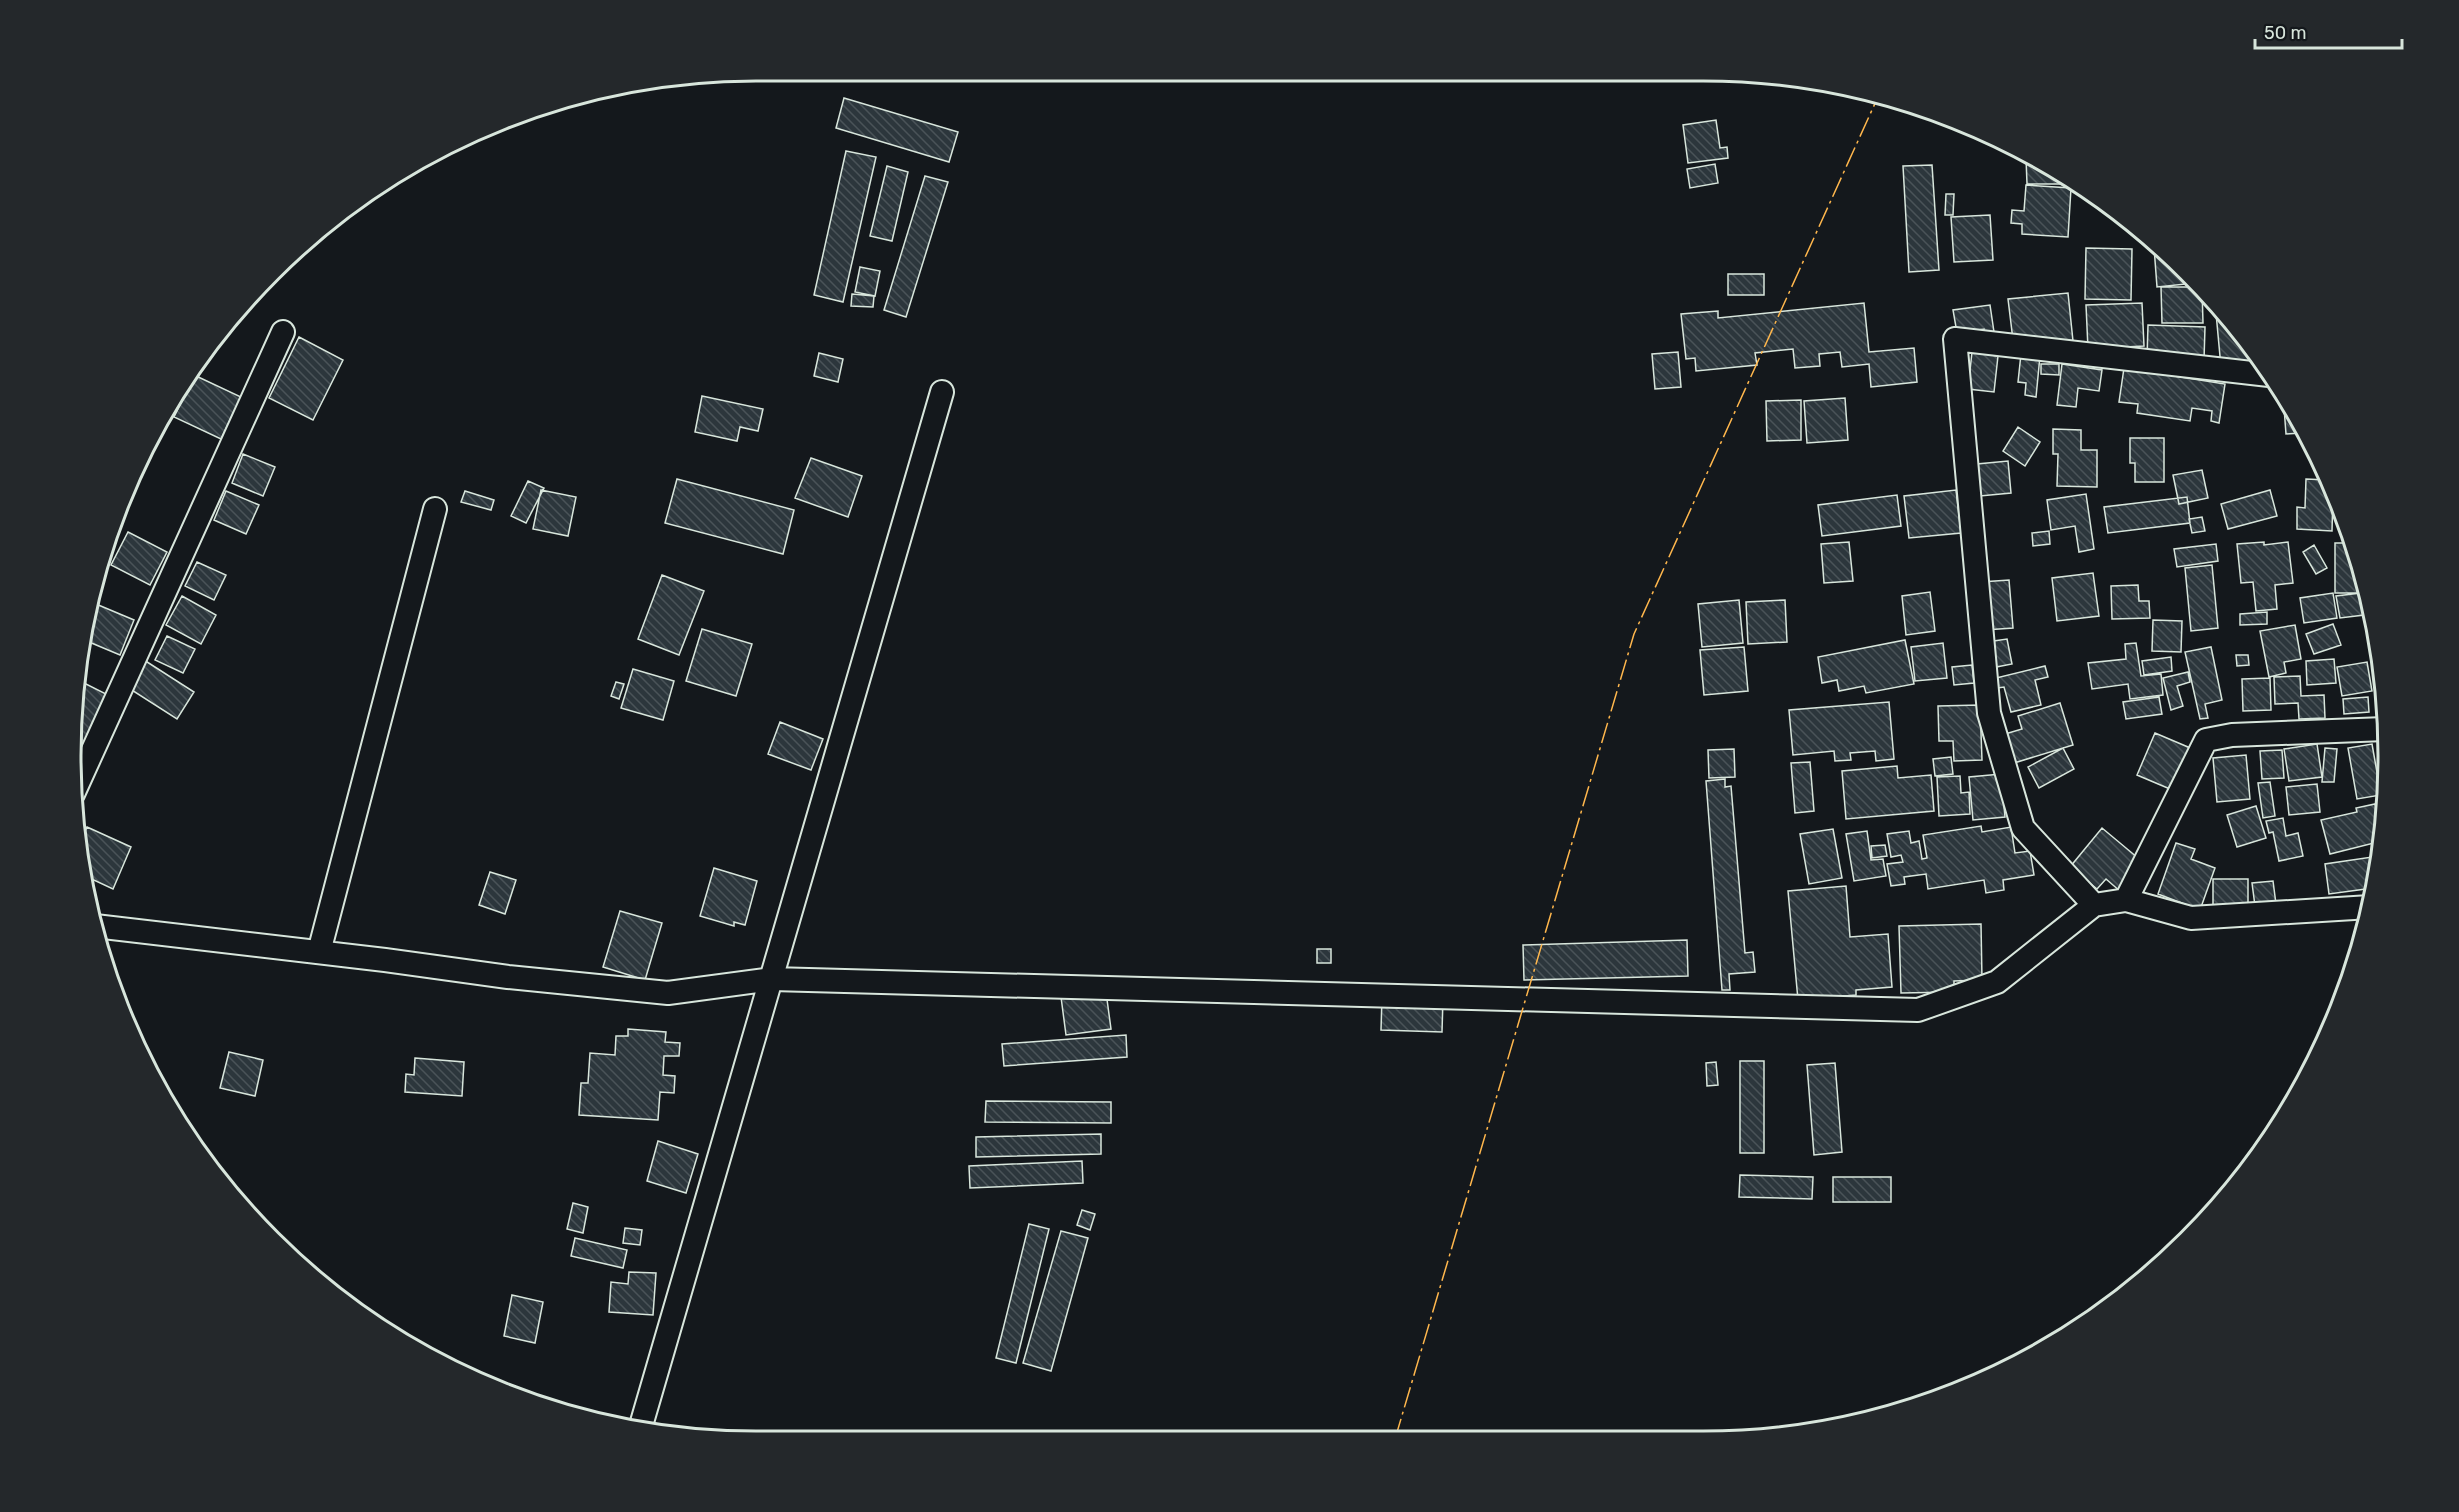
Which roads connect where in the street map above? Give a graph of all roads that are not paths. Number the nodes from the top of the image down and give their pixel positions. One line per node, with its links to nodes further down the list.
1 (283, 332): 6 (street)
2 (2259, 374): 8 (street)
3 (942, 392): 12 (street)
4 (435, 509): 11 (street)
5 (2377, 729): 7 (street)
6 (81, 775)
7 (2126, 900): 8 (street); 9 (street)
8 (2094, 905): 12 (street)
9 (2360, 908)
10 (103, 927): 11 (street)
11 (319, 952): 12 (street)
12 (772, 980): 13 (street)
13 (642, 1421)

